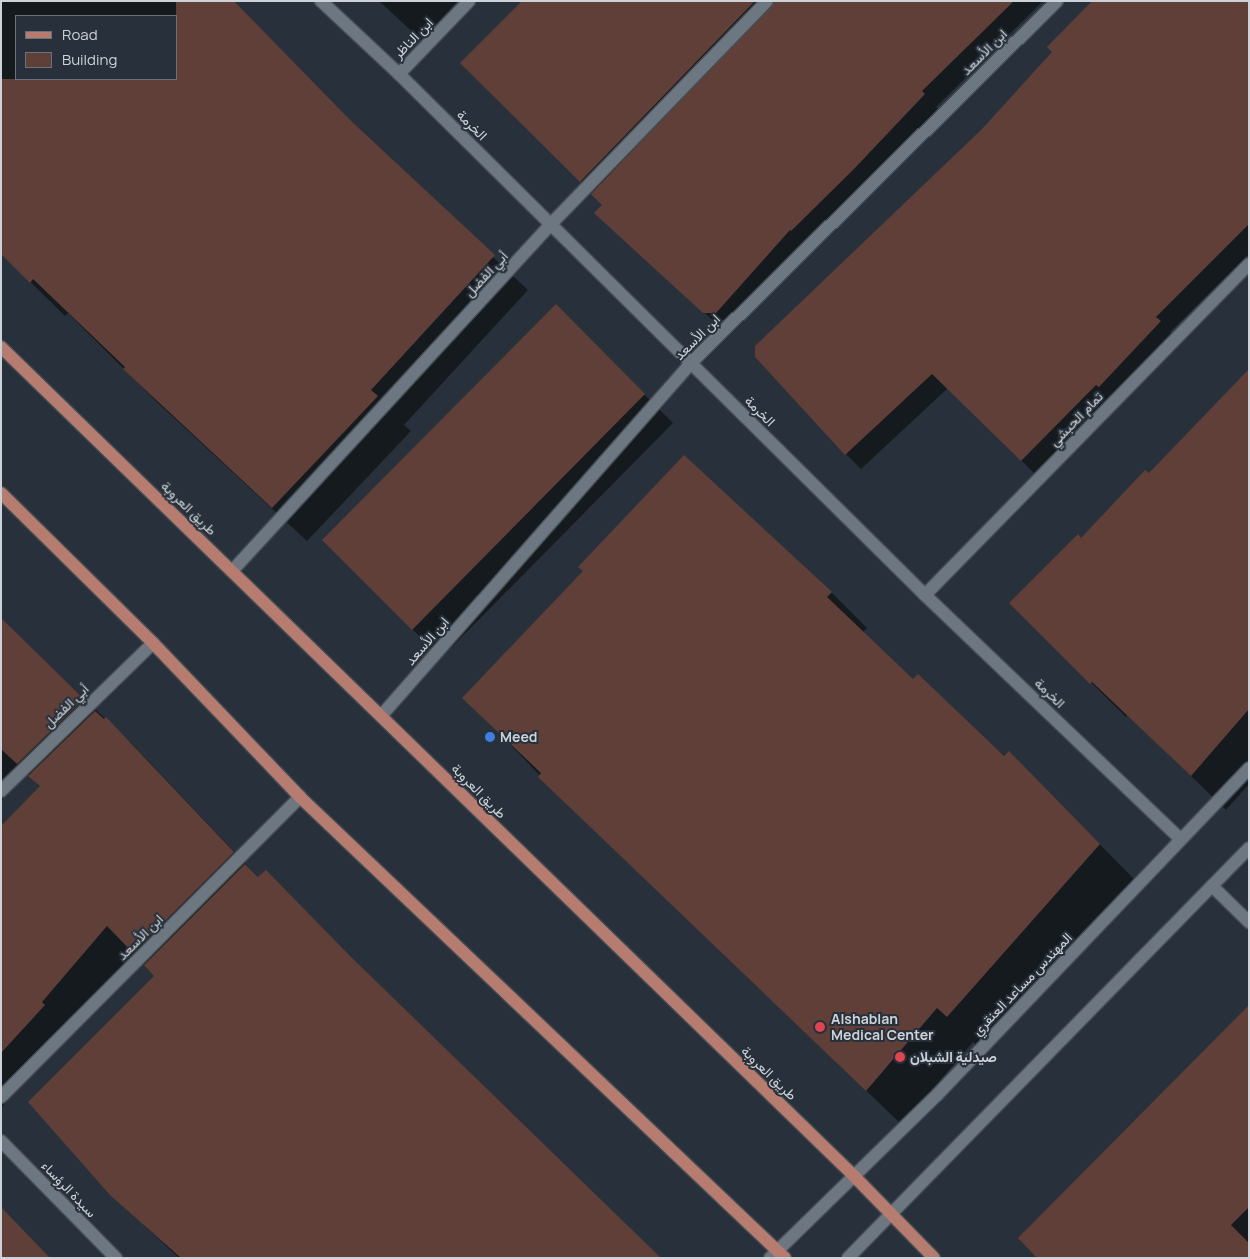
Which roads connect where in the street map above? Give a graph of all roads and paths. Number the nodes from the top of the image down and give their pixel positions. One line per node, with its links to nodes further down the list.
1 (321, 1): 5 (street, الخرمة)
2 (469, 1): 5 (street, ابن الناظر)
3 (767, 1): 6 (street, أبي الفضل)
4 (1057, 1): 9 (street, ابن الأسعد)
5 (399, 74): 6 (street, الخرمة)
6 (551, 224): 9 (street, الخرمة); 11 (street, أبي الفضل)
7 (1249, 264): 12 (street, تمام الحبشي)
8 (1, 347): 11 (main road, طريق العروبة)
9 (690, 364): 12 (street, الخرمة); 14 (street, ابن الأسعد)
10 (1, 493): 13 (main road)
11 (232, 571): 14 (main road, طريق العروبة)
12 (925, 596): 18 (street, الخرمة)
13 (153, 642): 16 (street, أبي الفضل); 17 (main road)
14 (381, 716): 24 (main road, طريق العروبة)
15 (1249, 768): 18 (street, المهندس مساعد العنقري)
16 (1, 790)
17 (300, 797): 22 (street, ابن الأسعد); 26 (main road)
18 (1180, 839): 24 (street, المهندس مساعد العنقري)
19 (1249, 848): 20 (street)
20 (1212, 886): 21 (street); 25 (street)
21 (1249, 922)
22 (1, 1097)
23 (1, 1141): 27 (street, سيدة الرؤساء)
24 (855, 1177): 25 (main road, طريق العروبة); 26 (street, المهندس مساعد العنقري)
25 (890, 1213): 28 (street); 29 (main road, طريق العروبة)
26 (778, 1255)
27 (116, 1258)
28 (848, 1258)
29 (934, 1258)

